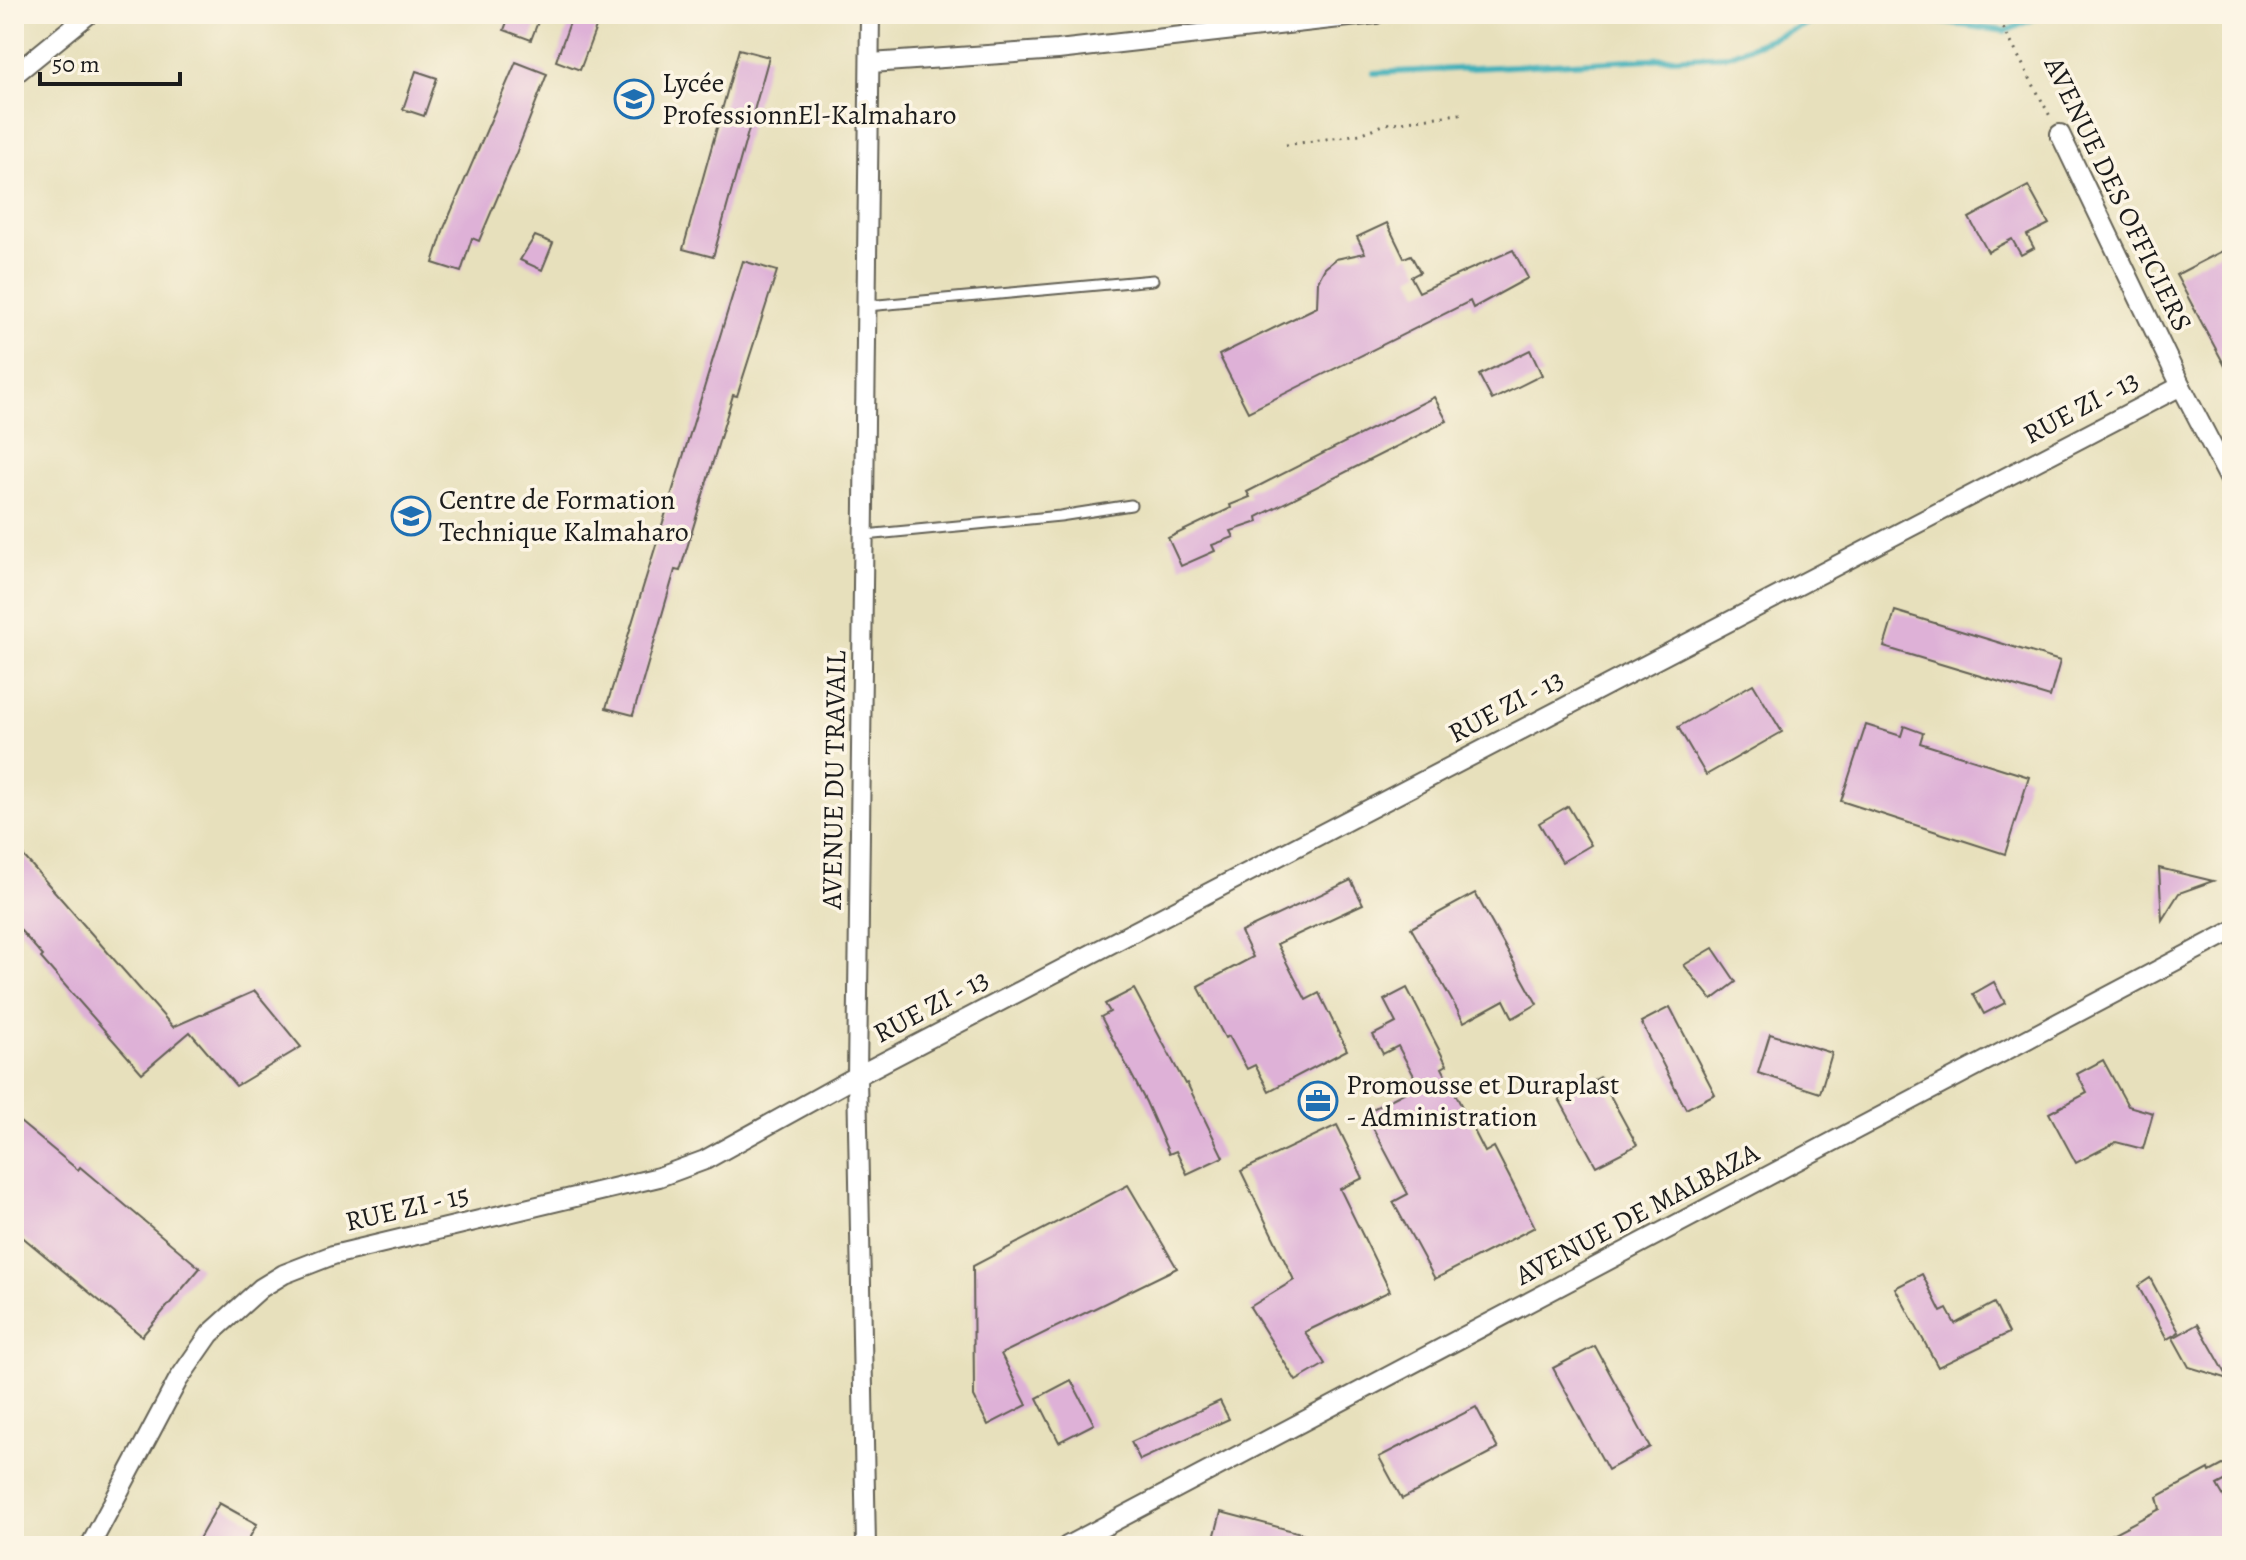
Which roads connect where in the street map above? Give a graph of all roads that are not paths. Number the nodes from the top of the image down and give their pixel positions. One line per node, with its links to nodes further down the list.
1 (89, 14): 5 (street)
2 (870, 14): 4 (street, AVENUE DU TRAVAIL)
3 (1376, 14): 4 (street)
4 (871, 63): 8 (street, AVENUE DU TRAVAIL)
5 (14, 75)
6 (2060, 134): 9 (street, AVENUE DES OFFICIERS)
7 (1153, 280): 8 (lane)
8 (867, 306): 12 (street, AVENUE DU TRAVAIL)
9 (2181, 386): 10 (street, AVENUE DES OFFICIERS); 14 (street, RUE ZI - 13)
10 (2232, 484)
11 (1131, 505): 12 (lane)
12 (865, 535): 14 (street, AVENUE DU TRAVAIL)
13 (2232, 931): 17 (street, AVENUE DE MALBAZA)
14 (857, 1076): 15 (street, RUE ZI - 15); 16 (street, AVENUE DU TRAVAIL)
15 (90, 1546)
16 (866, 1546)
17 (1067, 1546)

